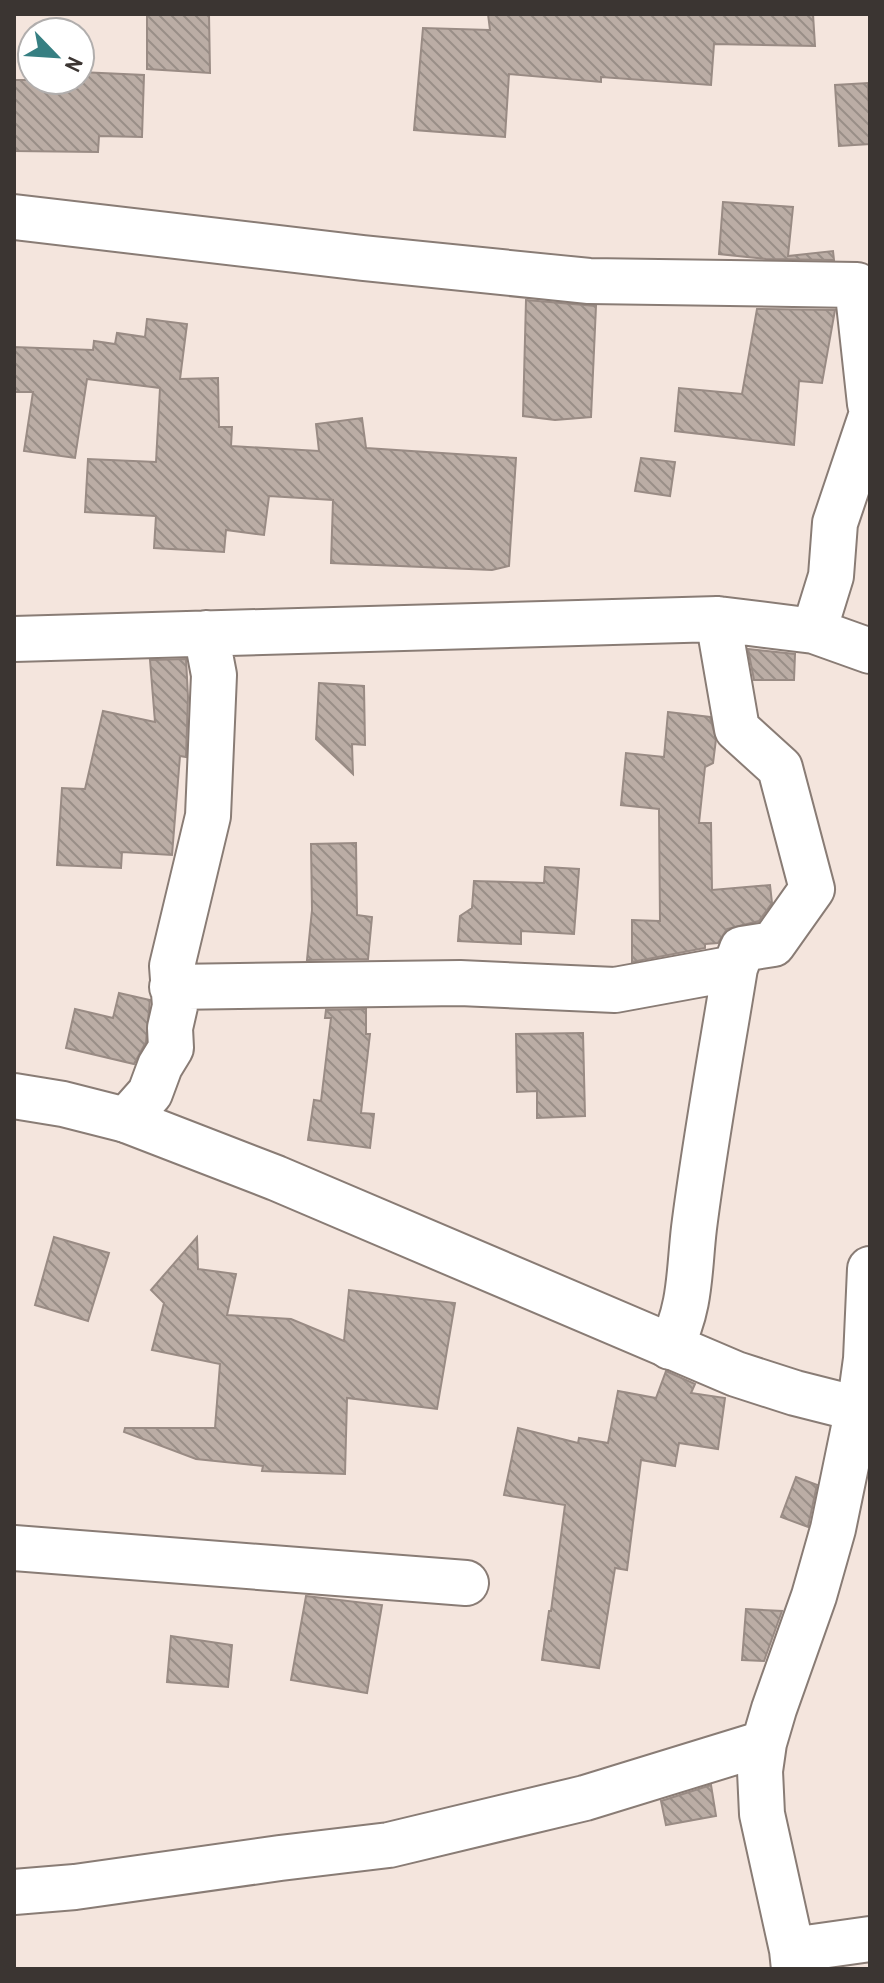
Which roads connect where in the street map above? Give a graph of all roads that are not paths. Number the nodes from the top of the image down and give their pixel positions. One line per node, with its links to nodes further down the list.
1 (14, 217): 2 (street)
2 (870, 404)
3 (870, 419): 5 (street)
4 (718, 619): 5 (street); 6 (street); 9 (street)
5 (814, 631): 8 (street)
6 (206, 633): 7 (street); 10 (street)
7 (14, 639)
8 (870, 651)
9 (735, 968): 10 (street); 14 (street)
10 (172, 987): 12 (street)
11 (14, 1096): 12 (street)
12 (126, 1120): 14 (street)
13 (870, 1269): 15 (street)
14 (670, 1347): 15 (street)
15 (863, 1410): 18 (street)
16 (14, 1548): 17 (street)
17 (466, 1583)
18 (764, 1743): 19 (street); 21 (street)
19 (14, 1892)
20 (870, 1939): 21 (street)
21 (793, 1960)

